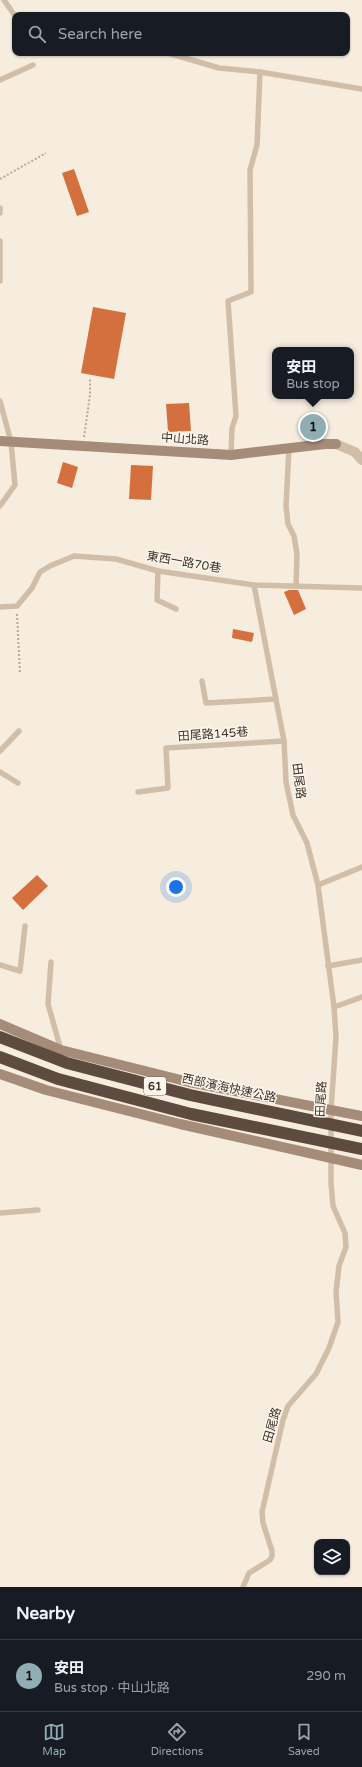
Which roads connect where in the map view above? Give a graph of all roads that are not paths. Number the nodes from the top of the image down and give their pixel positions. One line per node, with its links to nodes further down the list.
1 (2, 0): 2 (lane)
2 (12, 12)
3 (178, 56): 5 (lane)
4 (33, 65): 6 (lane)
5 (260, 72): 7 (lane); 16 (lane)
6 (0, 80)
7 (362, 89)
8 (0, 208): 9 (lane)
9 (0, 213)
10 (0, 241): 11 (lane)
11 (0, 281)
12 (0, 401): 14 (lane)
13 (0, 441): 14 (street, 中山北路)
14 (11, 442): 16 (street, 中山北路); 18 (lane)
15 (289, 448): 16 (street, 中山北路); 17 (street, 中山北路); 21 (lane)
16 (231, 455)
17 (362, 460)
18 (0, 506)
19 (158, 571): 20 (lane, 東西一路70巷); 23 (lane, 東西一路70巷); 24 (lane)
20 (254, 585): 21 (lane, 東西一路70巷); 26 (lane, 田尾路)
21 (296, 586): 22 (lane, 東西一路70巷)
22 (362, 588)
23 (0, 608)
24 (176, 610)
25 (202, 681): 26 (lane)
26 (276, 699): 28 (lane, 田尾路)
27 (19, 731): 29 (lane)
28 (284, 741): 32 (lane, 田尾路145巷); 34 (lane, 田尾路)
29 (0, 751)
30 (0, 772): 31 (lane)
31 (18, 783)
32 (138, 792)
33 (362, 867): 34 (lane)
34 (318, 885): 39 (lane, 田尾路)
35 (25, 926): 38 (lane)
36 (362, 960): 39 (lane)
37 (51, 962): 44 (lane)
38 (0, 964)
39 (328, 966): 41 (lane, 田尾路)
40 (362, 997): 41 (lane)
41 (334, 1007): 47 (lane, 田尾路)
42 (0, 1024): 44 (street)
43 (0, 1037): 49 (highway, 西部濱海快速公路 / 61)
44 (61, 1050): 47 (street)
45 (0, 1057): 50 (highway, 61)
46 (0, 1074): 51 (street)
47 (331, 1110): 48 (street); 51 (lane, 田尾路)
48 (362, 1116)
49 (362, 1130)
50 (362, 1149)
51 (330, 1158): 52 (street); 55 (lane, 田尾路)
52 (362, 1165)
53 (38, 1210): 54 (lane)
54 (0, 1213)
55 (243, 1587)

